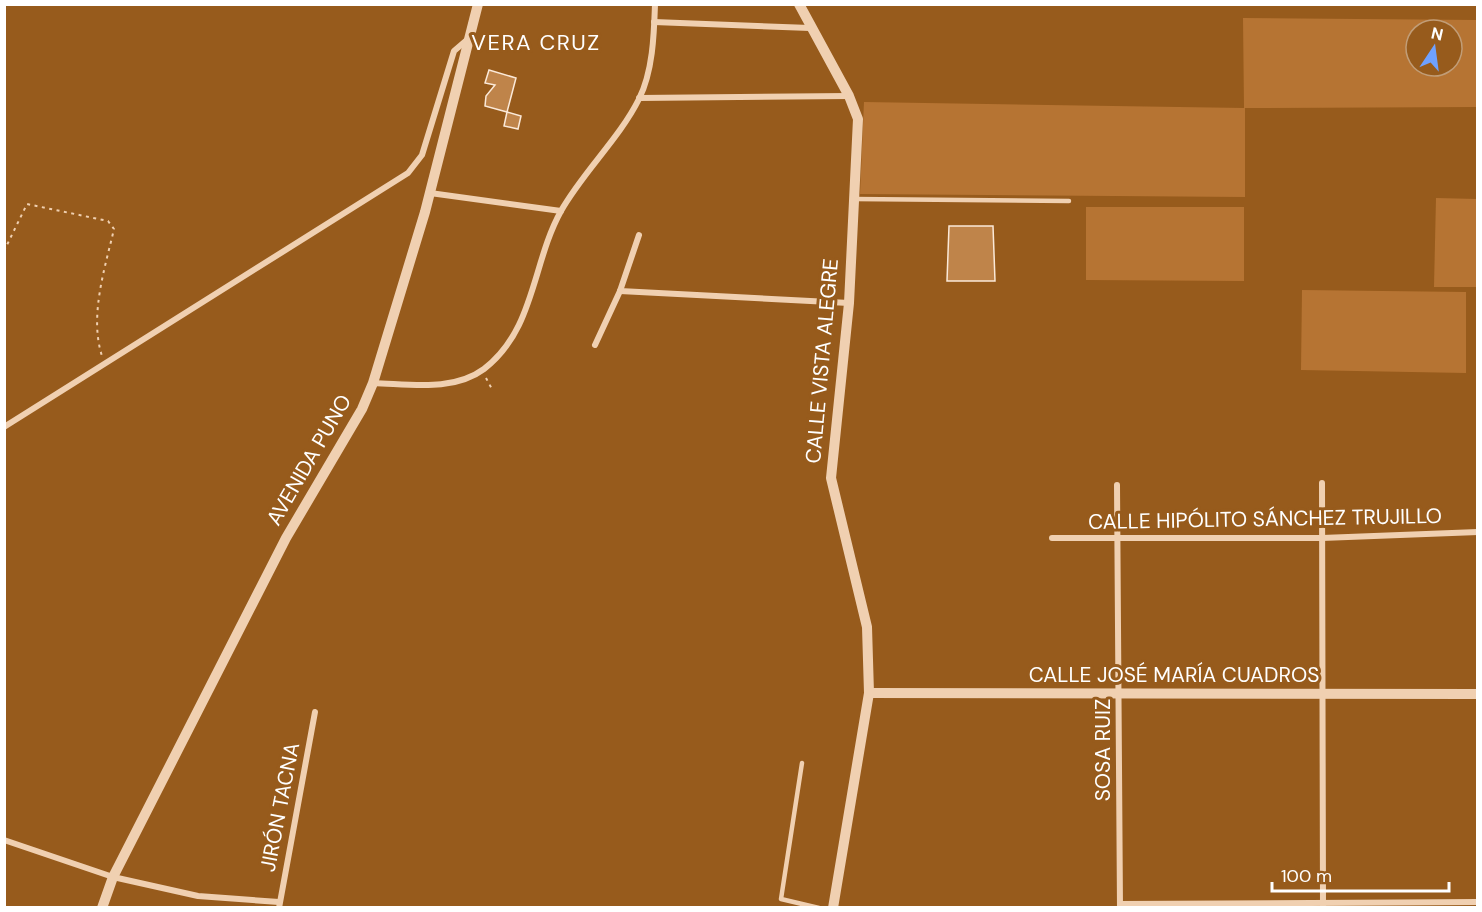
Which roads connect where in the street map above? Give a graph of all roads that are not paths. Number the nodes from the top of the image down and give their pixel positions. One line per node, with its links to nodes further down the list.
1 (478, 4): 6 (street, AVENIDA PUNO)
2 (655, 4): 4 (street)
3 (799, 4): 5 (street, CALLE VISTA ALEGRE)
4 (654, 21): 5 (street); 8 (street)
5 (810, 28): 7 (street, CALLE VISTA ALEGRE)
6 (470, 38): 9 (street, AVENIDA PUNO); 18 (street)
7 (849, 96): 8 (street); 10 (street, CALLE VISTA ALEGRE)
8 (639, 98): 12 (street)
9 (430, 193): 12 (street); 17 (street, AVENIDA PUNO)
10 (854, 199): 11 (lane); 15 (street, CALLE VISTA ALEGRE)
11 (1069, 201)
12 (561, 211): 17 (street)
13 (639, 235): 14 (street)
14 (620, 291): 15 (street); 16 (street)
15 (849, 303): 25 (street, CALLE VISTA ALEGRE)
16 (595, 345)
17 (374, 383): 32 (street, AVENIDA PUNO)
18 (4, 427)
19 (1322, 483): 24 (street)
20 (1117, 485): 23 (street, SOSA RUIZ)
21 (1478, 532): 24 (street, CALLE HIPÓLITO SÁNCHEZ TRUJILLO)
22 (1052, 538): 23 (street, CALLE HIPÓLITO SÁNCHEZ TRUJILLO)
23 (1117, 538): 24 (street, CALLE HIPÓLITO SÁNCHEZ TRUJILLO); 26 (street, SOSA RUIZ)
24 (1322, 538): 28 (street)
25 (869, 693): 26 (street, CALLE JOSÉ MARÍA CUADROS); 39 (street, CALLE VISTA ALEGRE)
26 (1120, 694): 28 (street, CALLE JOSÉ MARÍA CUADROS); 35 (street, SOSA RUIZ)
27 (1478, 694): 28 (street, CALLE JOSÉ MARÍA CUADROS)
28 (1323, 695): 36 (street)
29 (315, 712): 34 (street, JIRÓN TACNA)
30 (802, 763): 38 (lane)
31 (4, 840): 32 (street)
32 (112, 877): 34 (street); 37 (street, AVENIDA PUNO)
33 (1478, 902): 36 (street)
34 (279, 905)
35 (1120, 906): 36 (street)
36 (1323, 906)
37 (102, 908)
38 (819, 908)
39 (833, 908)

